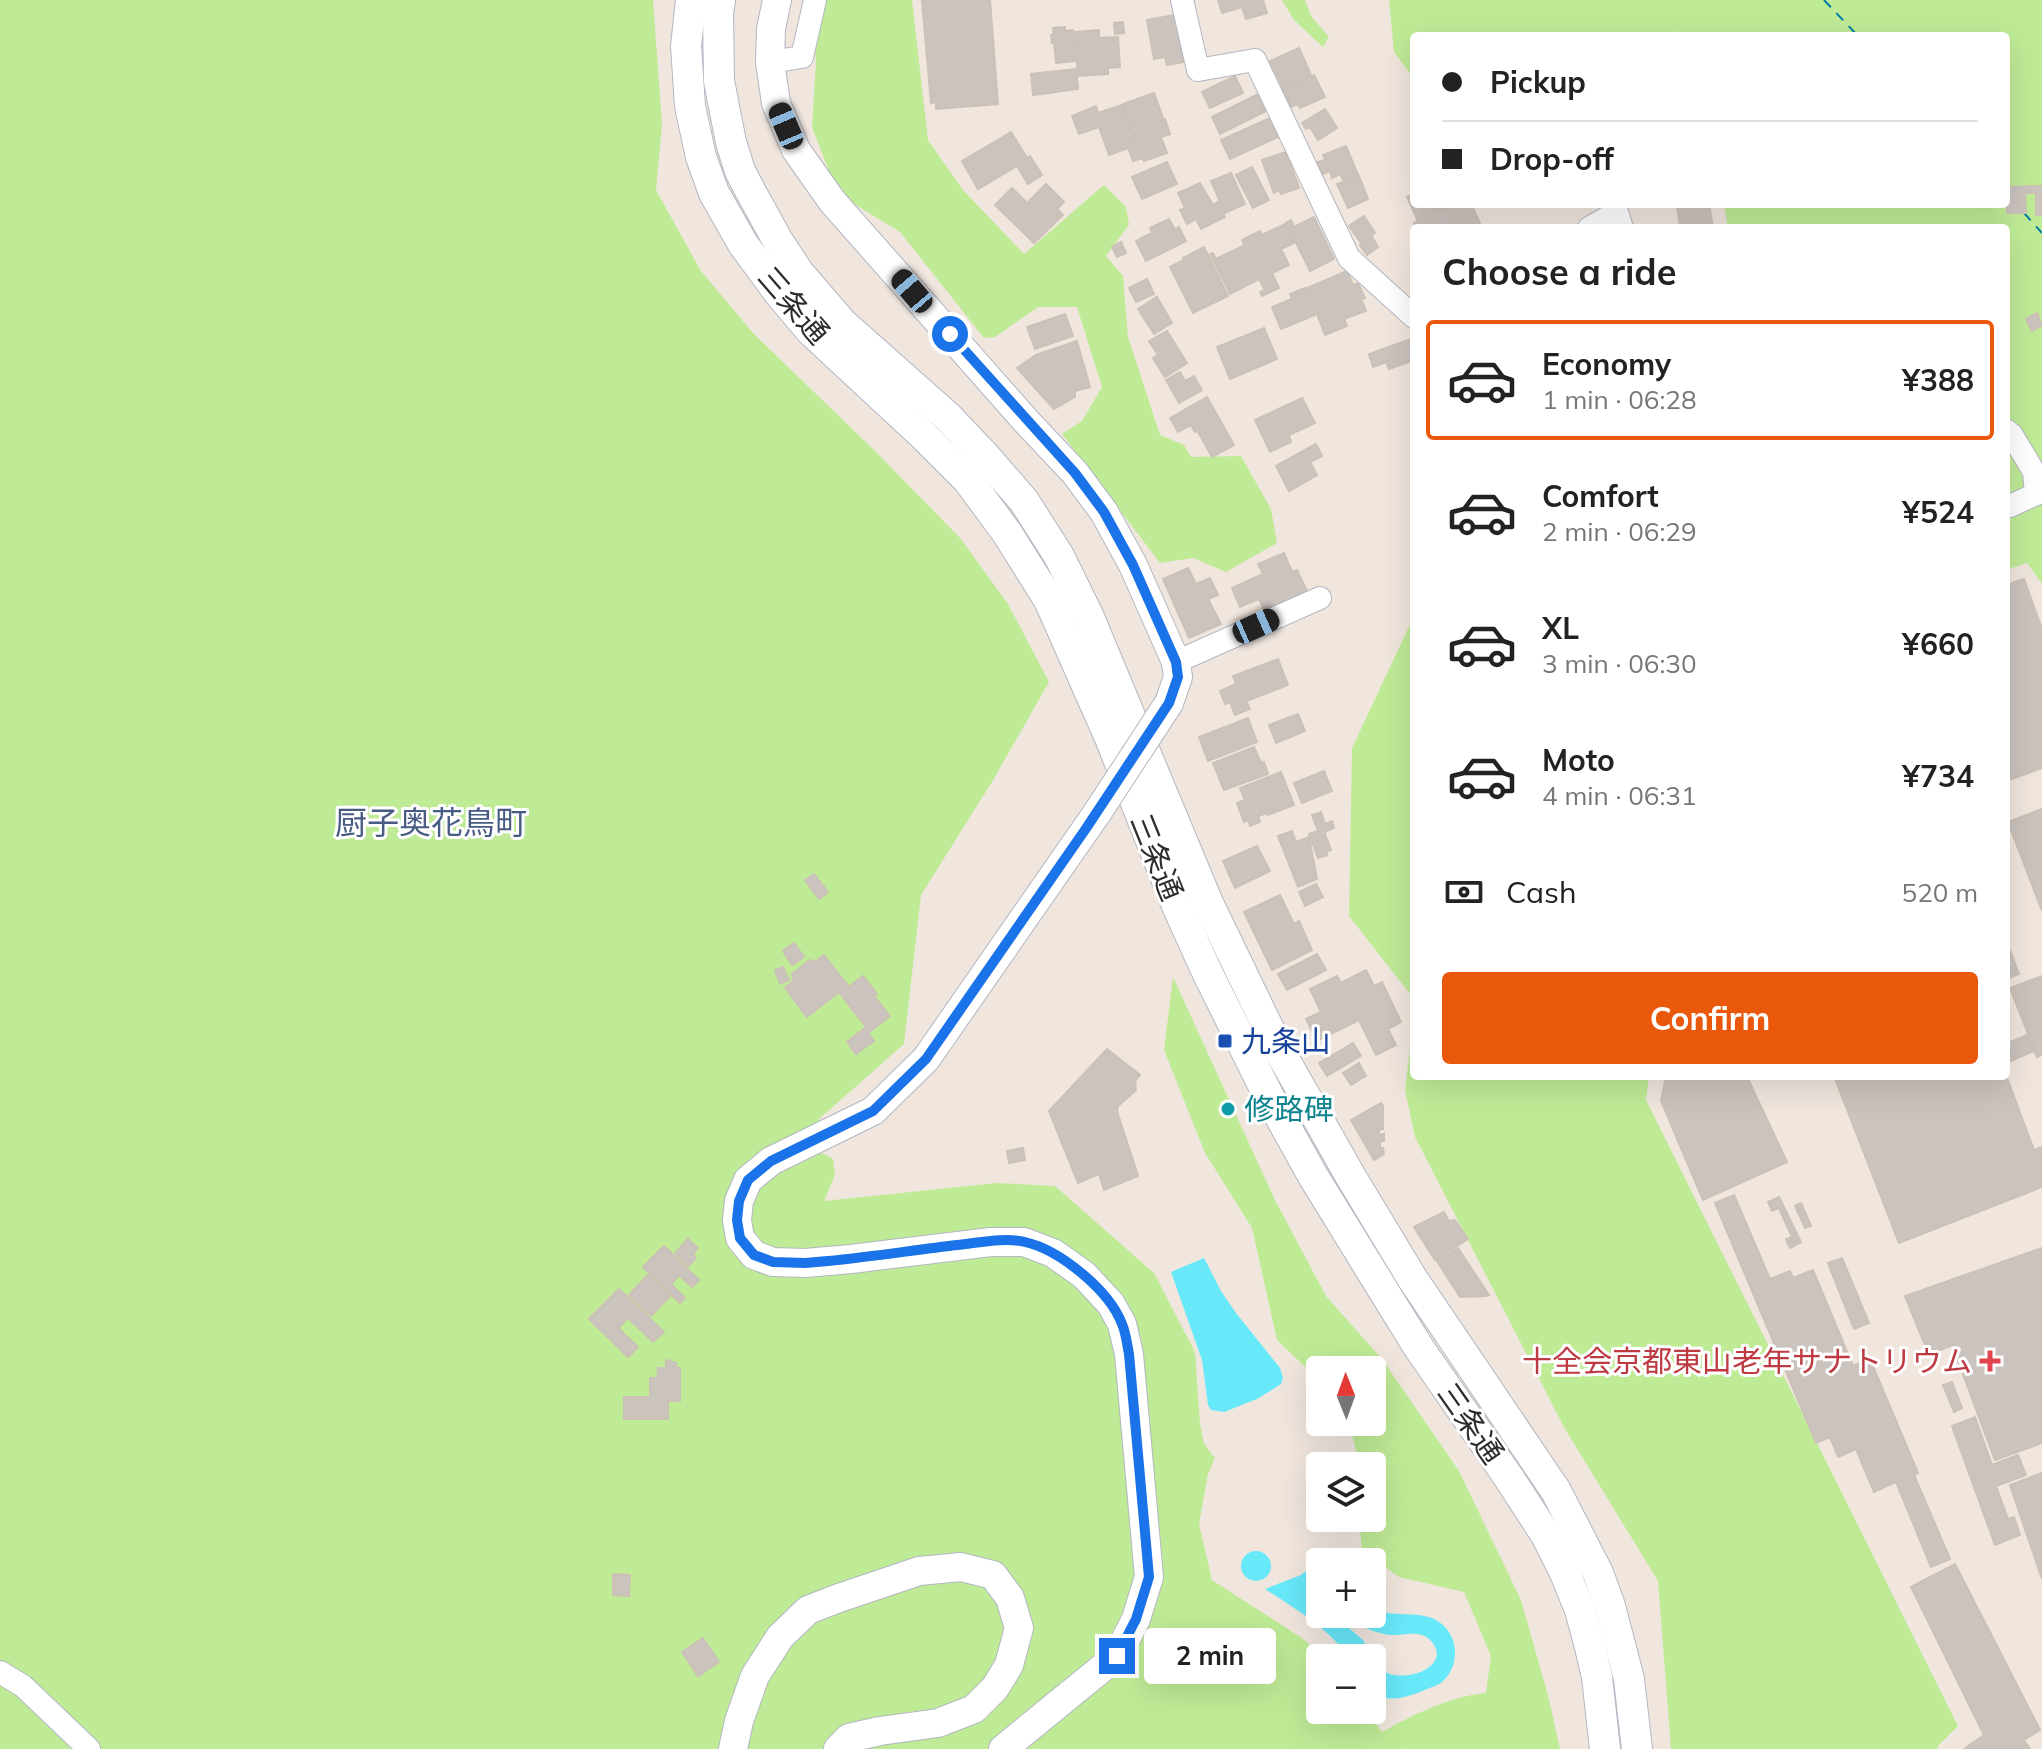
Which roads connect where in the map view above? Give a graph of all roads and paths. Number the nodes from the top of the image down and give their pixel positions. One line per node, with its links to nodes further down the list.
1 (691, 0): 20 (main road, 三条通)
2 (720, 0): 21 (main road, 三条通)
3 (777, 0): 6 (street)
4 (815, 0): 6 (street)
5 (1182, 0): 9 (street)
6 (770, 62): 14 (street)
7 (1596, 224): 8 (street)
8 (1621, 224)
9 (1410, 313)
10 (2010, 433): 11 (street)
11 (2039, 479): 12 (street)
12 (2010, 506)
13 (1320, 598): 14 (street)
14 (1176, 662): 19 (street, bridge)
15 (0, 1672): 16 (street)
16 (89, 1749)
17 (733, 1749): 18 (street)
18 (838, 1749)
19 (1003, 1749)
20 (1605, 1749)
21 (1637, 1749)

